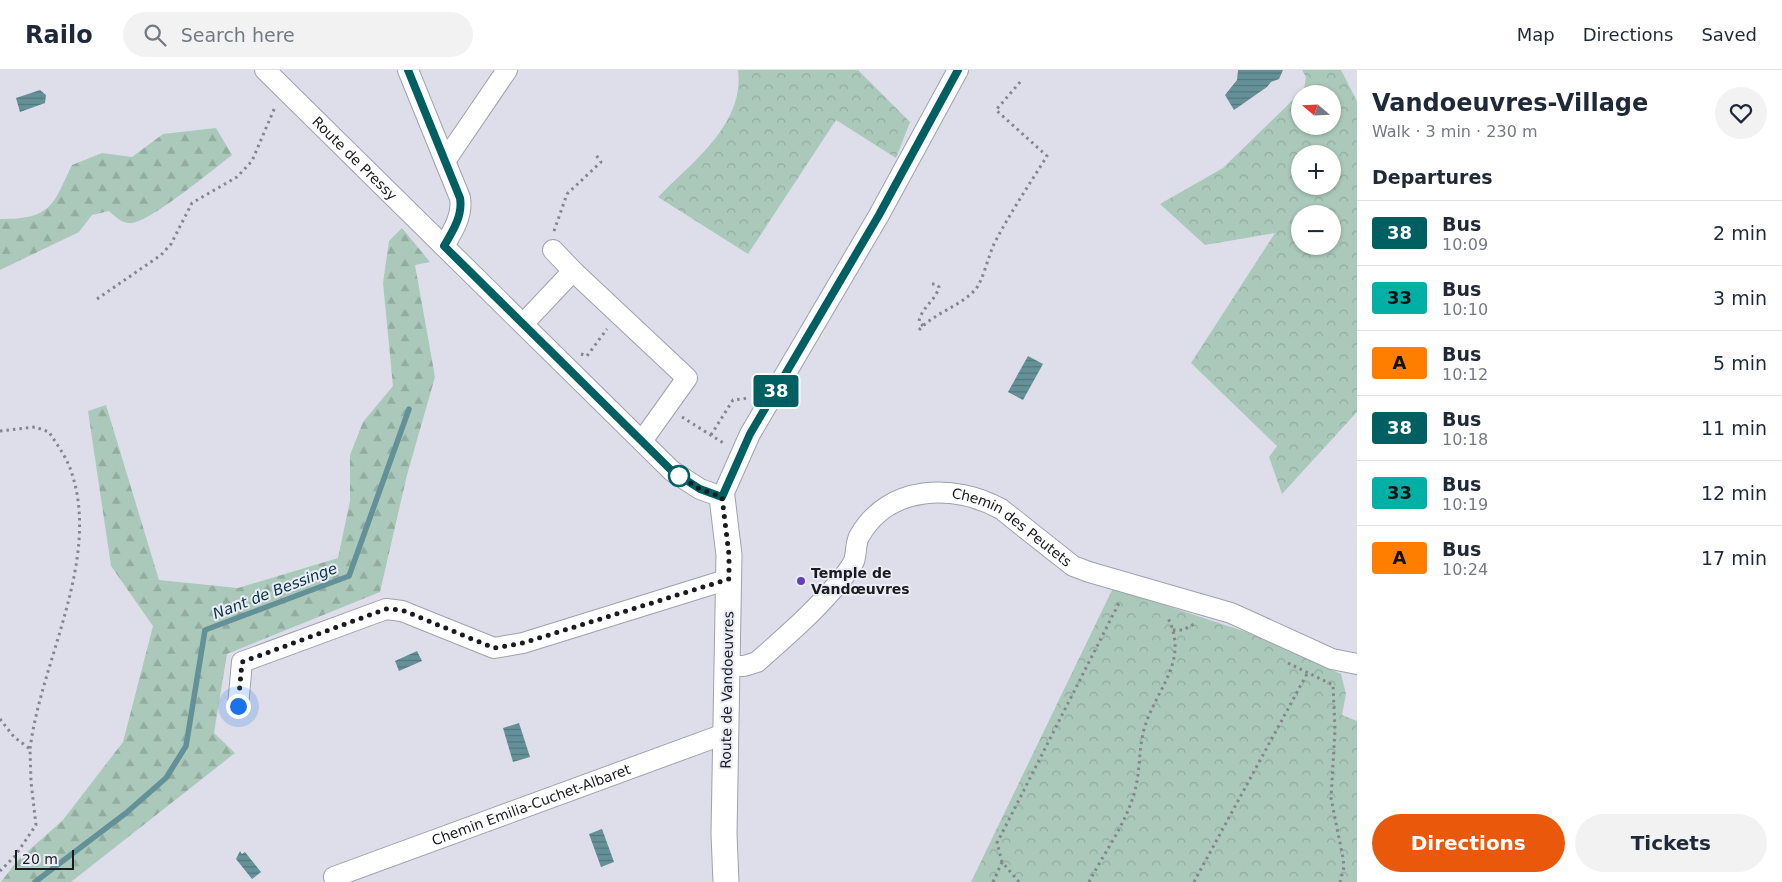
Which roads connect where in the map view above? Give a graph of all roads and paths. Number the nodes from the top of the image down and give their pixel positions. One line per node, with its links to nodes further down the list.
1 (265, 70): 6 (street, Route de Pressy)
2 (408, 70): 8 (street)
3 (507, 70): 8 (street)
4 (958, 70): 25 (street)
5 (1021, 81): 16 (path)
6 (282, 87): 9 (street, Route de Pressy); 13 (path)
7 (596, 155): 10 (path)
8 (445, 161): 9 (street)
9 (444, 246): 15 (street, Route de Pressy)
10 (553, 250): 11 (street)
11 (574, 271): 14 (street); 15 (street)
12 (930, 284): 16 (path)
13 (97, 299)
14 (618, 315): 18 (path); 20 (street)
15 (524, 324): 18 (street, Route de Pressy)
16 (923, 326): 17 (path)
17 (919, 330)
18 (556, 355): 23 (street, Route de Pressy)
19 (752, 394): 22 (path)
20 (666, 406): 22 (path); 23 (street)
21 (0, 430): 38 (path)
22 (711, 435): 24 (path)
23 (642, 441): 25 (street, Route de Pressy)
24 (728, 446)
25 (722, 497): 26 (main road, Route de Vandoeuvres)
26 (729, 579): 33 (main road, Route de Vandoeuvres); 35 (street)
27 (1115, 596): 39 (path)
28 (1163, 612): 30 (path)
29 (1200, 623): 30 (path)
30 (1173, 630): 45 (path)
31 (1282, 660): 34 (path)
32 (1357, 664): 33 (street, Chemin des Peutets)
33 (728, 666): 37 (main road, Route de Vandoeuvres)
34 (1308, 672): 46 (path); 47 (path)
35 (238, 706)
36 (0, 719): 38 (path)
37 (727, 732): 41 (street, Chemin Emilia-Cuchet-Albaret); 42 (main road, Route de Vandoeuvres)
38 (30, 749): 40 (path)
39 (1002, 862): 43 (path); 44 (path)
40 (0, 871)
41 (334, 876)
42 (726, 882)
43 (993, 882)
44 (1019, 882)
45 (1089, 882)
46 (1194, 882)
47 (1340, 882)

